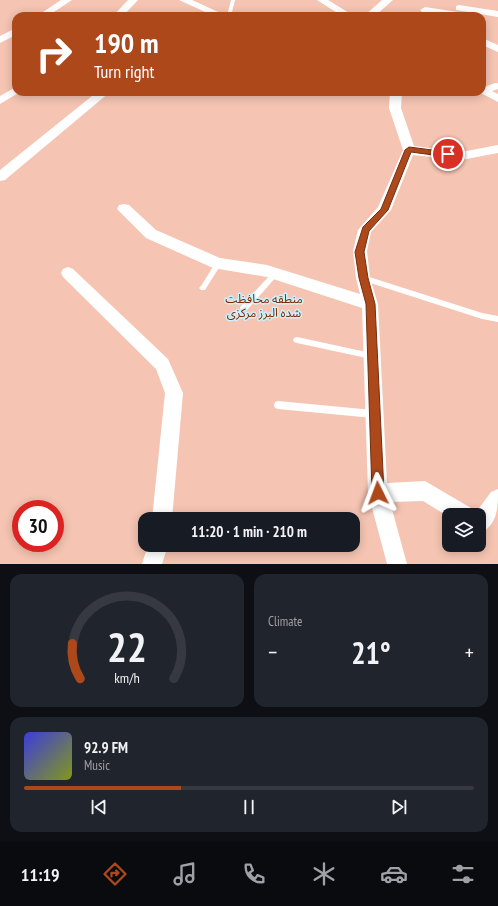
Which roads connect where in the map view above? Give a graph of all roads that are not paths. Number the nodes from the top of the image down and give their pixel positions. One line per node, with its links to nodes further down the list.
1 (67, 0): 9 (street)
2 (133, 0): 10 (street)
3 (187, 0): 11 (street)
4 (233, 0): 12 (lane)
5 (322, 0): 13 (street)
6 (388, 0): 14 (street)
7 (425, 10): 8 (street)
8 (458, 10): 15 (street)
9 (48, 12)
10 (122, 12)
11 (209, 12)
12 (230, 12)
13 (342, 12)
14 (374, 12)
15 (478, 12)
16 (486, 13): 17 (street)
17 (498, 14)
18 (12, 33): 19 (street)
19 (0, 40)
20 (486, 43): 21 (street)
21 (498, 49)
22 (495, 86): 23 (street)
23 (486, 90)
24 (486, 92): 28 (street)
25 (12, 93): 29 (street)
26 (99, 96): 32 (street)
27 (396, 96): 31 (street)
28 (498, 99)
29 (0, 101)
30 (498, 149): 31 (street)
31 (409, 150): 37 (street)
32 (0, 177)
33 (124, 209): 34 (street)
34 (218, 264): 36 (street); 38 (lane)
35 (68, 273): 49 (street)
36 (275, 274): 39 (street); 40 (lane)
37 (363, 278): 39 (street); 41 (lane)
38 (203, 288)
39 (370, 304): 43 (street)
40 (244, 308)
41 (498, 319)
42 (297, 340): 43 (lane)
43 (371, 356): 45 (street)
44 (278, 405): 45 (lane)
45 (374, 414): 46 (street)
46 (378, 493): 48 (street); 53 (street)
47 (498, 499): 50 (street)
48 (453, 508)
49 (163, 512)
50 (486, 515)
51 (156, 552): 52 (street)
52 (152, 564)
53 (397, 564)

